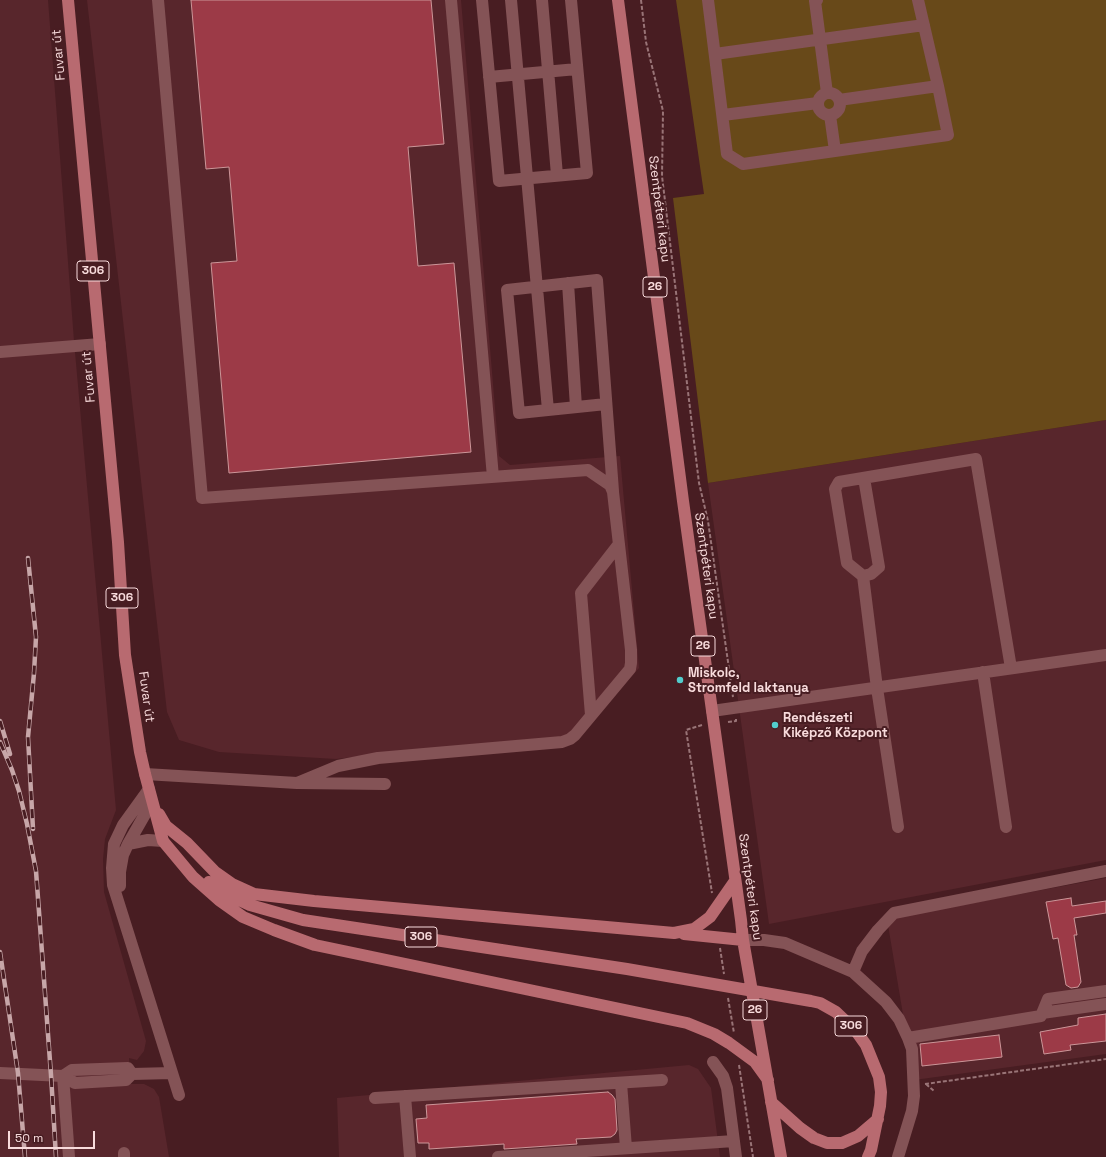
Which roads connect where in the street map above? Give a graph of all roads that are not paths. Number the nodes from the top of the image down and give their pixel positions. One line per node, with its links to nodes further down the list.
1 (68, 0): 30 (main road, Fuvar út / 306)
2 (158, 0): 35 (street)
3 (451, 0): 35 (street)
4 (482, 0): 18 (street)
5 (511, 0): 17 (street)
6 (542, 0): 16 (street)
7 (571, 0): 15 (street)
8 (618, 0): 44 (main road, Szentpéteri kapu / 26)
9 (708, 0): 14 (street)
10 (815, 0): 13 (street)
11 (918, 0): 12 (street)
12 (924, 25): 13 (street); 19 (street)
13 (820, 39): 14 (street); 20 (street)
14 (715, 54): 24 (street)
15 (577, 69): 16 (street); 26 (street)
16 (548, 72): 17 (street); 26 (street)
17 (518, 74): 18 (street); 27 (street)
18 (489, 77): 27 (street)
19 (938, 86): 21 (street); 25 (street)
20 (827, 93): 21 (street); 22 (street)
21 (839, 100): 23 (street)
22 (818, 103): 23 (street); 24 (street)
23 (830, 115): 25 (street)
24 (723, 116): 25 (street)
25 (835, 151)
26 (557, 175): 27 (street)
27 (527, 178): 29 (street)
28 (568, 283): 29 (street); 32 (street); 33 (street)
29 (537, 286): 34 (street); 34 (street)
30 (100, 344): 31 (street); 46 (main road, Fuvar út / 306)
31 (0, 352)
32 (606, 404): 33 (street); 37 (street)
33 (576, 407): 34 (street)
34 (548, 410)
35 (493, 477): 37 (street)
36 (864, 478): 39 (street); 39 (street); 41 (street)
37 (613, 492): 38 (street)
38 (619, 544): 45 (street); 45 (street)
39 (863, 576): 43 (street)
40 (1106, 655): 41 (street)
41 (1012, 668): 42 (street)
42 (983, 672): 43 (street); 53 (street)
43 (876, 688): 44 (street); 52 (street)
44 (712, 711): 57 (main road, Szentpéteri kapu / 26)
45 (591, 715): 47 (street)
46 (145, 774): 47 (street); 49 (main road, 306)
47 (297, 783): 48 (street)
48 (385, 784)
49 (149, 789): 50 (main road, 306); 51 (street)
50 (152, 802): 51 (street); 54 (main road); 55 (street); 59 (main road); 77 (main road, 306)
51 (122, 825): 58 (street)
52 (898, 827)
53 (1006, 827)
54 (163, 842): 55 (street); 71 (main road)
55 (128, 844): 58 (street)
56 (1106, 871): 61 (street)
57 (735, 881): 59 (main road); 60 (main road, Szentpéteri kapu / 26)
58 (120, 905): 68 (street)
59 (674, 933): 60 (main road)
60 (742, 940): 61 (street); 71 (main road, Szentpéteri kapu / 26)
61 (854, 972): 65 (street)
62 (1106, 991): 64 (street)
63 (1106, 1004): 64 (street)
64 (1042, 1013): 65 (street)
65 (908, 1038): 86 (street)
66 (713, 1062): 78 (street)
67 (0, 1073): 69 (street)
68 (172, 1074): 69 (street); 73 (street)
69 (63, 1076): 80 (street)
70 (662, 1080): 72 (street)
71 (768, 1080): 76 (main road, Szentpéteri kapu / 26)
72 (621, 1083): 74 (street); 79 (street)
73 (179, 1096)
74 (405, 1096): 75 (street); 81 (street)
75 (375, 1098)
76 (771, 1102): 77 (main road); 84 (main road, Szentpéteri kapu / 26)
77 (878, 1119): 85 (main road)
78 (734, 1141): 79 (street); 83 (street)
79 (626, 1148): 82 (street)
80 (69, 1157)
81 (410, 1157)
82 (498, 1157)
83 (736, 1157)
84 (780, 1157)
85 (868, 1157)
86 (898, 1157)

